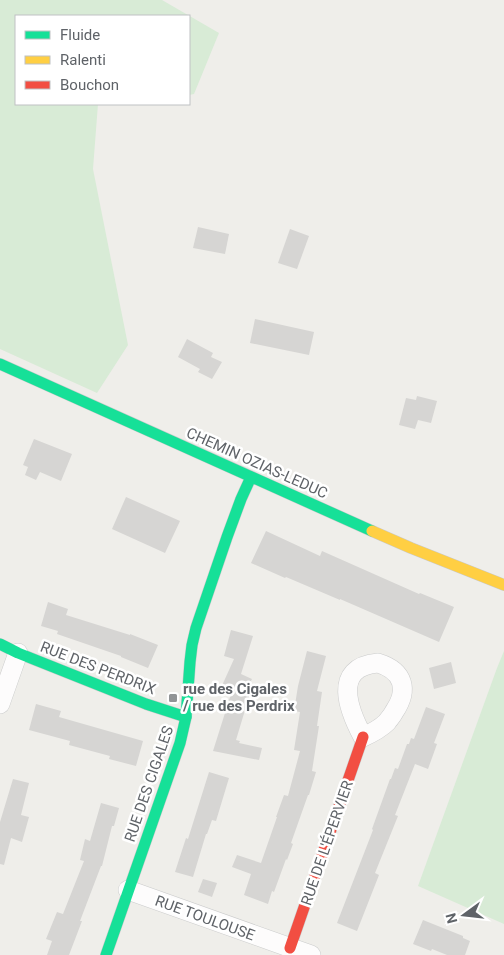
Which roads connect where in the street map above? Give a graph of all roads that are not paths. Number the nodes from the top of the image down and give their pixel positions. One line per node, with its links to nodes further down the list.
1 (0, 364): 2 (street, CHEMIN OZIAS-LEDUC)
2 (251, 477): 3 (street, CHEMIN OZIAS-LEDUC); 7 (street, RUE DES CIGALES)
3 (504, 585)
4 (0, 644): 5 (street, RUE DES PERDRIX)
5 (18, 653): 6 (street); 7 (street, RUE DES PERDRIX)
6 (0, 704)
7 (186, 717): 9 (street, RUE DES CIGALES)
8 (363, 738): 10 (street, RUE DE L'ÉPERVIER)
9 (128, 890): 10 (street, RUE TOULOUSE); 11 (street, RUE DES CIGALES)
10 (290, 948): 12 (street, RUE TOULOUSE)
11 (106, 955)
12 (311, 955)

